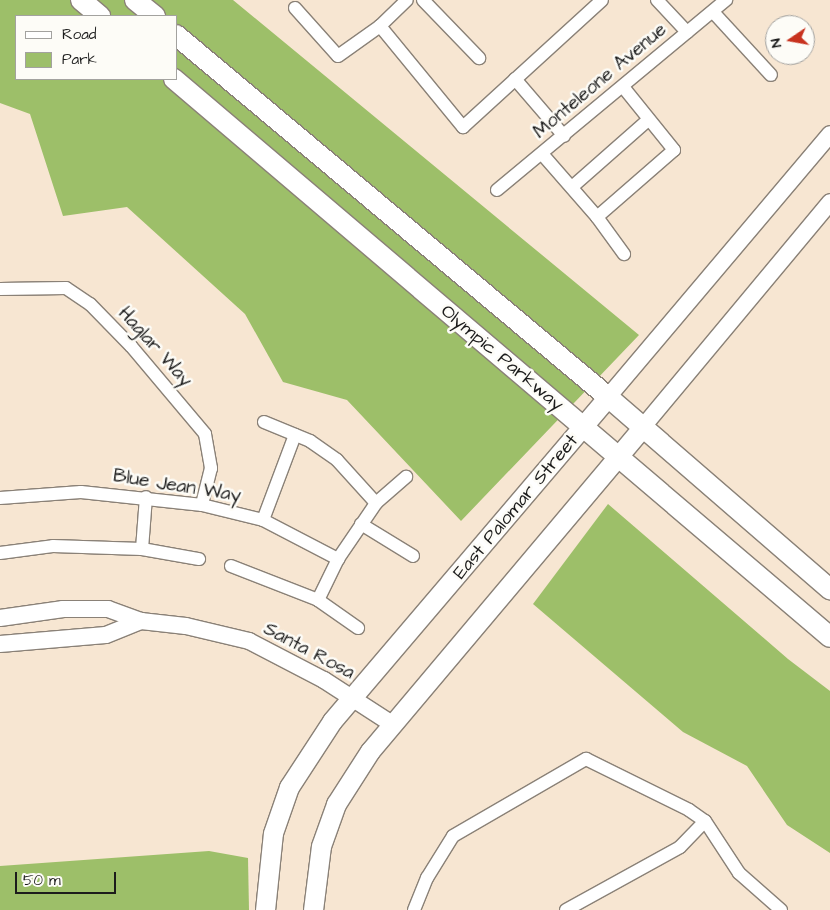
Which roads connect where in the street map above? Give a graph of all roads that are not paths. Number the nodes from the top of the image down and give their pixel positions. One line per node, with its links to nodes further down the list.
1 (81, 0): 10 (main road)
2 (135, 0): 11 (main road)
3 (407, 0): 12 (street)
4 (423, 0): 15 (street)
5 (602, 0): 17 (street)
6 (657, 0): 13 (street)
7 (726, 0): 9 (street, Monteleone Avenue)
8 (295, 8): 12 (street)
9 (714, 13): 13 (street, Monteleone Avenue); 16 (street)
10 (99, 15)
11 (154, 15)
12 (380, 26): 17 (street)
13 (687, 32): 19 (street, Monteleone Avenue)
14 (178, 36): 30 (main road, Olympic Parkway)
15 (479, 58)
16 (771, 75)
17 (516, 79): 22 (street)
18 (175, 80): 32 (main road, Olympic Parkway)
19 (624, 88): 20 (street); 22 (street, Monteleone Avenue)
20 (648, 120): 24 (street); 27 (street)
21 (830, 134): 30 (street, East Palomar Street)
22 (564, 136): 23 (street, Monteleone Avenue)
23 (543, 154): 24 (street); 25 (street, Monteleone Avenue)
24 (572, 187): 27 (street)
25 (498, 190)
26 (830, 202): 33 (street)
27 (597, 217): 28 (street)
28 (624, 254)
29 (0, 289): 40 (street, Haglar Way)
30 (608, 397): 32 (main road, East Palomar Street); 33 (main road, Olympic Parkway)
31 (264, 422): 34 (street)
32 (584, 426): 35 (main road, Olympic Parkway); 56 (main road, East Palomar Street)
33 (642, 428): 35 (main road); 49 (main road, Olympic Parkway)
34 (296, 435): 39 (street); 41 (street)
35 (619, 458): 54 (main road, Olympic Parkway); 57 (main road)
36 (406, 478): 39 (street)
37 (146, 496): 38 (street, Blue Jean Way); 40 (street, Blue Jean Way); 43 (street)
38 (0, 498)
39 (376, 503): 42 (street)
40 (202, 505): 41 (street, Blue Jean Way)
41 (263, 520): 47 (street, Blue Jean Way)
42 (361, 524): 45 (street); 47 (street)
43 (142, 549): 44 (street); 46 (street)
44 (0, 553)
45 (413, 556)
46 (200, 559)
47 (338, 559): 50 (street)
48 (231, 566): 50 (street)
49 (830, 589)
50 (318, 600): 53 (street)
51 (0, 618): 52 (street, Santa Rosa)
52 (141, 621): 55 (street, Santa Rosa); 56 (street, Santa Rosa)
53 (358, 628)
54 (830, 636)
55 (0, 644)
56 (352, 697): 57 (street, Santa Rosa); 59 (main road, East Palomar Street)
57 (392, 724): 60 (main road)
58 (704, 821): 61 (street); 62 (street); 63 (street)
59 (265, 910)
60 (313, 910)
61 (414, 910)
62 (566, 910)
63 (782, 910)

